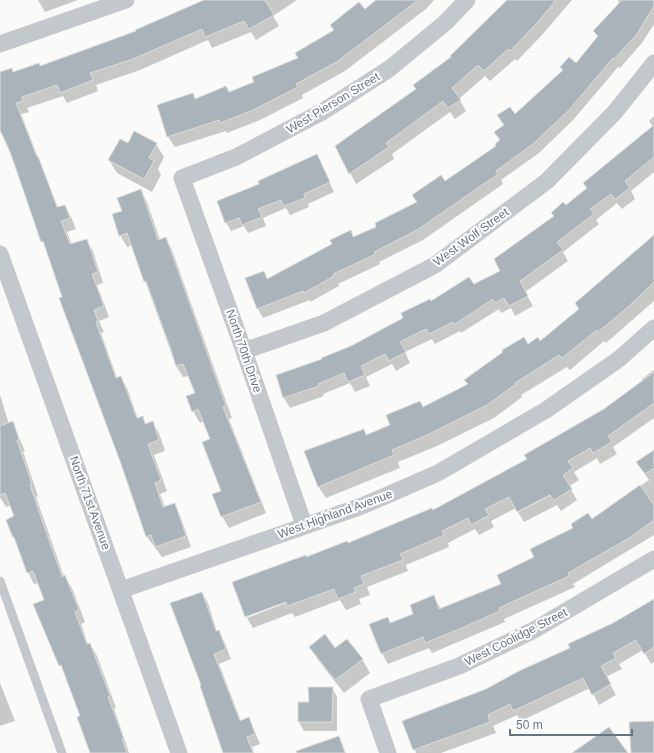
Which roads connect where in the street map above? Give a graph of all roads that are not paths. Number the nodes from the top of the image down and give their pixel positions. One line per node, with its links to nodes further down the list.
1 (467, 0): 5 (street, West Pierson Street)
2 (121, 1): 3 (street)
3 (0, 44)
4 (654, 63): 8 (street, West Wolf Street)
5 (182, 178): 8 (street, North 70th Drive)
6 (0, 254): 12 (street, North 71st Avenue)
7 (654, 328): 9 (street, West Highland Avenue)
8 (244, 351): 9 (street, North 70th Drive)
9 (304, 525): 12 (street, West Highland Avenue)
10 (654, 559): 15 (street, West Coolidge Street)
11 (0, 581): 13 (lane)
12 (121, 590): 14 (street, North 71st Avenue)
13 (62, 753)
14 (179, 753)
15 (388, 753)

